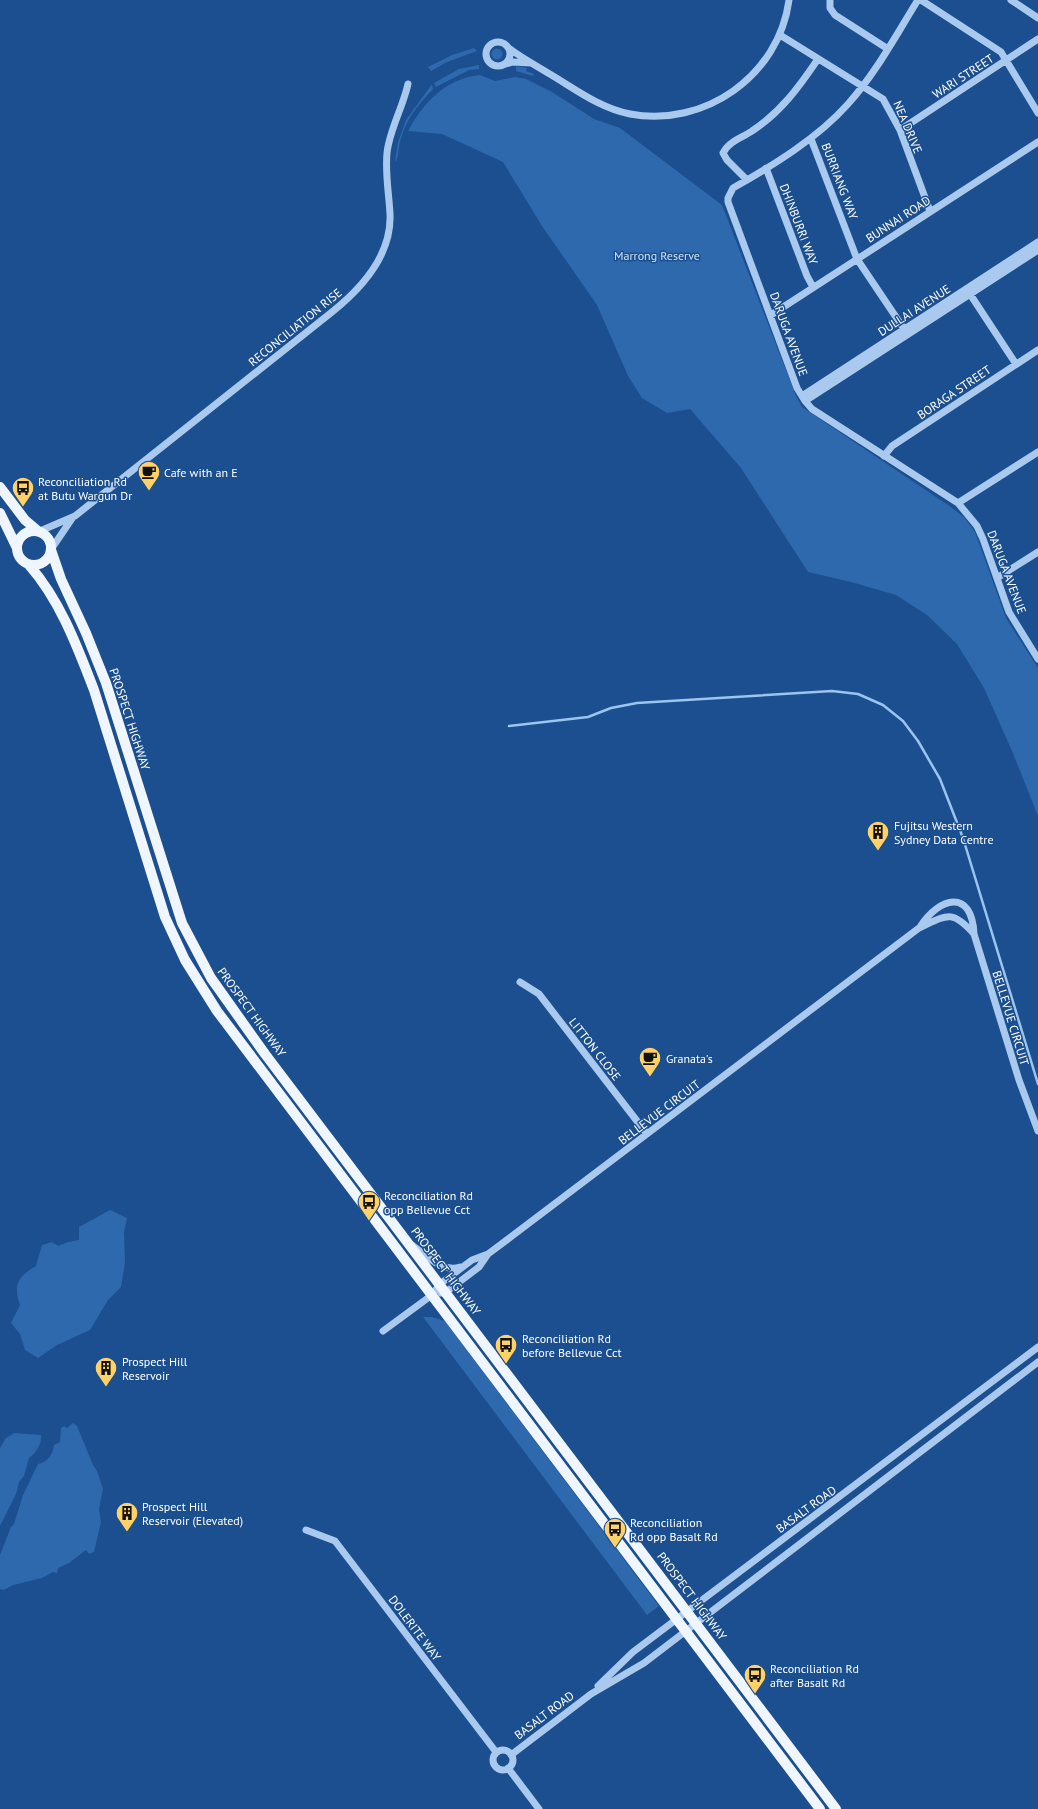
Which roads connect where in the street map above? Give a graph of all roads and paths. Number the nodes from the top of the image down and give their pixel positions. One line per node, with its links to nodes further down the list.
1 (789, 0): 6 (street)
2 (830, 0): 9 (street)
3 (920, 0): 9 (street, DARUGA AVENUE); 11 (street)
4 (1011, 0): 5 (street)
5 (1038, 18)
6 (780, 35): 10 (street, NEA DRIVE); 12 (street)
7 (1038, 39): 11 (street, WARI STREET)
8 (510, 49): 12 (street); 13 (street); 13 (street)
9 (888, 49): 15 (street, DARUGA AVENUE)
10 (818, 59): 15 (street, NEA DRIVE); 21 (street)
11 (1007, 61): 16 (street); 17 (street, WARI STREET)
12 (531, 63): 13 (street)
13 (506, 64)
14 (408, 84): 38 (street, RECONCILIATION RISE)
15 (862, 87): 17 (street, NEA DRIVE); 18 (street, DARUGA AVENUE)
16 (1038, 113)
17 (900, 130): 22 (street, NEA DRIVE)
18 (811, 139): 20 (street, DARUGA AVENUE); 25 (street, BURRIANG WAY)
19 (1038, 142): 22 (street, BUNNAI ROAD)
20 (766, 168): 21 (street, DARUGA AVENUE); 26 (street, DHINBURRI WAY)
21 (747, 180): 28 (street, DARUGA AVENUE)
22 (930, 211): 25 (street, BUNNAI ROAD)
23 (1038, 242): 27 (street, DULLAI AVENUE)
24 (1038, 250): 27 (street, DULLAI AVENUE)
25 (857, 259): 26 (street, BUNNAI ROAD); 29 (street, BURRIANG WAY)
26 (813, 287): 28 (street, BUNNAI ROAD)
27 (968, 291): 29 (street, DULLAI AVENUE); 31 (street)
28 (771, 315): 32 (street, DARUGA AVENUE)
29 (905, 332): 32 (street, DULLAI AVENUE)
30 (1038, 350): 31 (street, BORAGA STREET)
31 (1016, 364): 34 (street, BORAGA STREET)
32 (803, 399): 34 (street, DARUGA AVENUE)
33 (1038, 452): 36 (street)
34 (884, 456): 36 (street, DARUGA AVENUE)
35 (0, 487): 39 (main road)
36 (958, 503): 44 (street, DARUGA AVENUE)
37 (0, 513): 40 (main road)
38 (75, 516): 39 (street, RECONCILIATION RISE); 41 (street, RECONCILIATION RISE)
39 (39, 531): 40 (main road); 41 (main road)
40 (17, 548): 43 (main road)
41 (52, 549): 43 (main road); 51 (main road, PROSPECT HIGHWAY)
42 (1038, 552): 44 (street)
43 (29, 565): 55 (main road)
44 (997, 578): 45 (street, DARUGA AVENUE)
45 (1038, 659)
46 (919, 928): 47 (street, BELLEVUE CIRCUIT); 47 (street, BELLEVUE CIRCUIT); 50 (street, BELLEVUE CIRCUIT)
47 (974, 934): 49 (street, BELLEVUE CIRCUIT)
48 (520, 982): 50 (street, LITTON CLOSE)
49 (1038, 1131)
50 (647, 1134): 52 (street, BELLEVUE CIRCUIT)
51 (407, 1241): 53 (street); 54 (main road, PROSPECT HIGHWAY)
52 (488, 1254): 53 (street, BELLEVUE CIRCUIT); 54 (street, BELLEVUE CIRCUIT)
53 (466, 1266): 54 (street, BELLEVUE CIRCUIT)
54 (443, 1288): 55 (street, BELLEVUE CIRCUIT); 62 (main road, PROSPECT HIGHWAY)
55 (432, 1295): 56 (street, BELLEVUE CIRCUIT); 63 (main road)
56 (383, 1331)
57 (1038, 1348): 59 (street, BASALT ROAD)
58 (1038, 1362): 60 (street, BASALT ROAD)
59 (829, 1506): 60 (street); 62 (street, BASALT ROAD)
60 (835, 1515): 64 (street, BASALT ROAD)
61 (306, 1530): 67 (street, DOLERITE WAY)
62 (686, 1611): 63 (street, BASALT ROAD); 64 (main road, PROSPECT HIGHWAY)
63 (676, 1619): 65 (main road); 66 (street, BASALT ROAD)
64 (695, 1623): 65 (street, BASALT ROAD); 72 (main road, PROSPECT HIGHWAY)
65 (686, 1631): 66 (street, BASALT ROAD); 71 (main road)
66 (591, 1694): 68 (street, BASALT ROAD)
67 (496, 1752): 68 (street); 69 (street)
68 (511, 1754): 69 (street)
69 (508, 1768): 70 (street)
70 (539, 1809)
71 (820, 1809)
72 (836, 1809)

